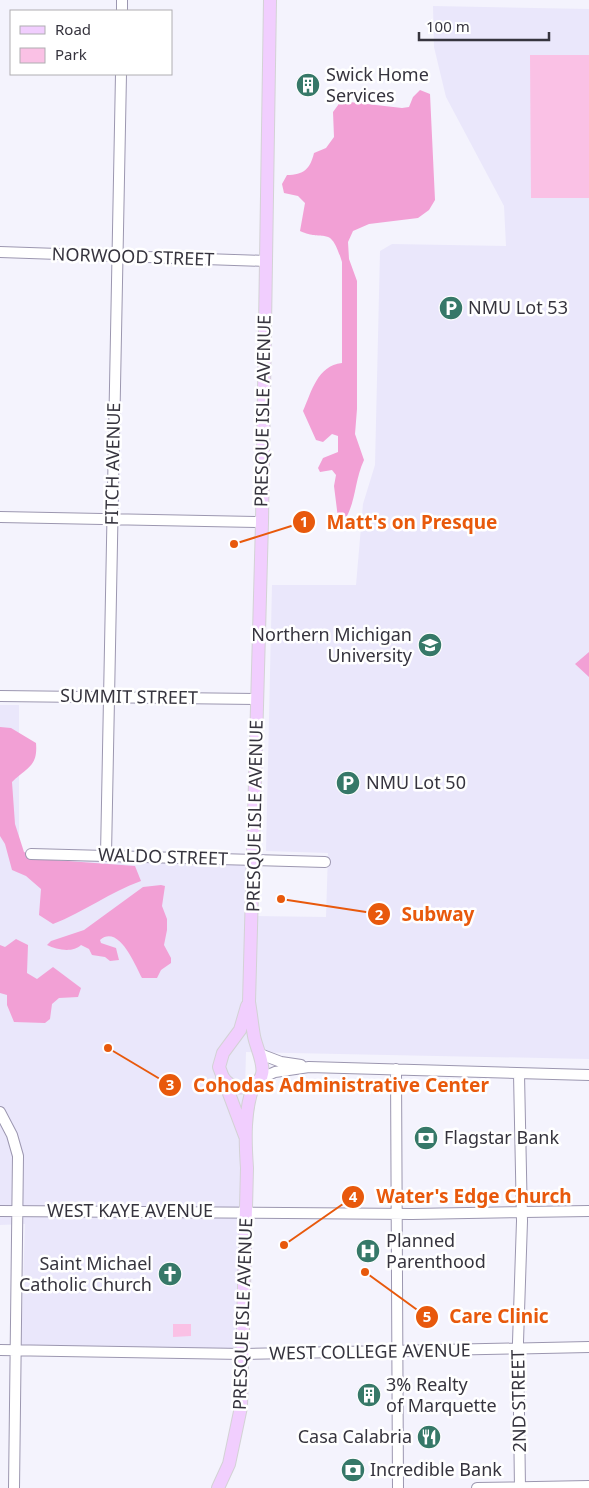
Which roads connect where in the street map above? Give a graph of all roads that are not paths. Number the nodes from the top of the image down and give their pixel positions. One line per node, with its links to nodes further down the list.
1 (270, 0): 5 (main road, PRESQUE ISLE AVENUE)
2 (121, 75): 4 (street, FITCH AVENUE)
3 (0, 252): 4 (street, NORWOOD STREET)
4 (118, 257): 5 (street, NORWOOD STREET); 7 (street, FITCH AVENUE)
5 (266, 261): 8 (main road, PRESQUE ISLE AVENUE)
6 (0, 517): 7 (street)
7 (112, 520): 8 (street); 10 (street, FITCH AVENUE)
8 (262, 522): 11 (main road, PRESQUE ISLE AVENUE)
9 (0, 696): 10 (street, SUMMIT STREET)
10 (109, 697): 11 (street, SUMMIT STREET); 13 (street, FITCH AVENUE)
11 (257, 699): 14 (main road, PRESQUE ISLE AVENUE)
12 (31, 854): 13 (street, WALDO STREET)
13 (106, 855): 14 (street, WALDO STREET)
14 (253, 859): 15 (street, WALDO STREET); 16 (main road, PRESQUE ISLE AVENUE)
15 (325, 862)
16 (249, 1002): 17 (main road, PRESQUE ISLE AVENUE); 18 (main road, PRESQUE ISLE AVENUE)
17 (226, 1049): 18 (main road); 23 (main road, PRESQUE ISLE AVENUE)
18 (259, 1052): 19 (street); 24 (main road, PRESQUE ISLE AVENUE)
19 (309, 1067): 20 (street); 24 (street)
20 (396, 1069): 21 (street); 32 (street)
21 (518, 1074): 22 (street); 31 (street, 2ND STREET)
22 (589, 1075)
23 (222, 1076): 24 (main road); 26 (main road, PRESQUE ISLE AVENUE)
24 (256, 1082): 26 (main road, PRESQUE ISLE AVENUE)
25 (0, 1112): 28 (street)
26 (245, 1136): 29 (main road, PRESQUE ISLE AVENUE)
27 (0, 1211): 28 (street, WEST KAYE AVENUE)
28 (18, 1211): 29 (street, WEST KAYE AVENUE); 36 (street)
29 (246, 1211): 32 (street, WEST KAYE AVENUE); 38 (main road, PRESQUE ISLE AVENUE)
30 (589, 1211): 31 (street, WEST KAYE AVENUE)
31 (522, 1212): 32 (street, WEST KAYE AVENUE); 34 (street, 2ND STREET)
32 (397, 1214): 37 (street)
33 (589, 1347): 34 (street, WEST COLLEGE AVENUE)
34 (519, 1349): 37 (street, WEST COLLEGE AVENUE); 40 (street, 2ND STREET)
35 (0, 1350): 36 (street, WEST COLLEGE AVENUE)
36 (16, 1350): 38 (street, WEST COLLEGE AVENUE); 41 (street)
37 (399, 1352): 38 (street, WEST COLLEGE AVENUE); 43 (street)
38 (244, 1354): 42 (main road, PRESQUE ISLE AVENUE)
39 (589, 1486): 40 (street)
40 (520, 1487): 44 (street)
41 (14, 1488)
42 (218, 1488)
43 (398, 1488)
44 (477, 1488)

